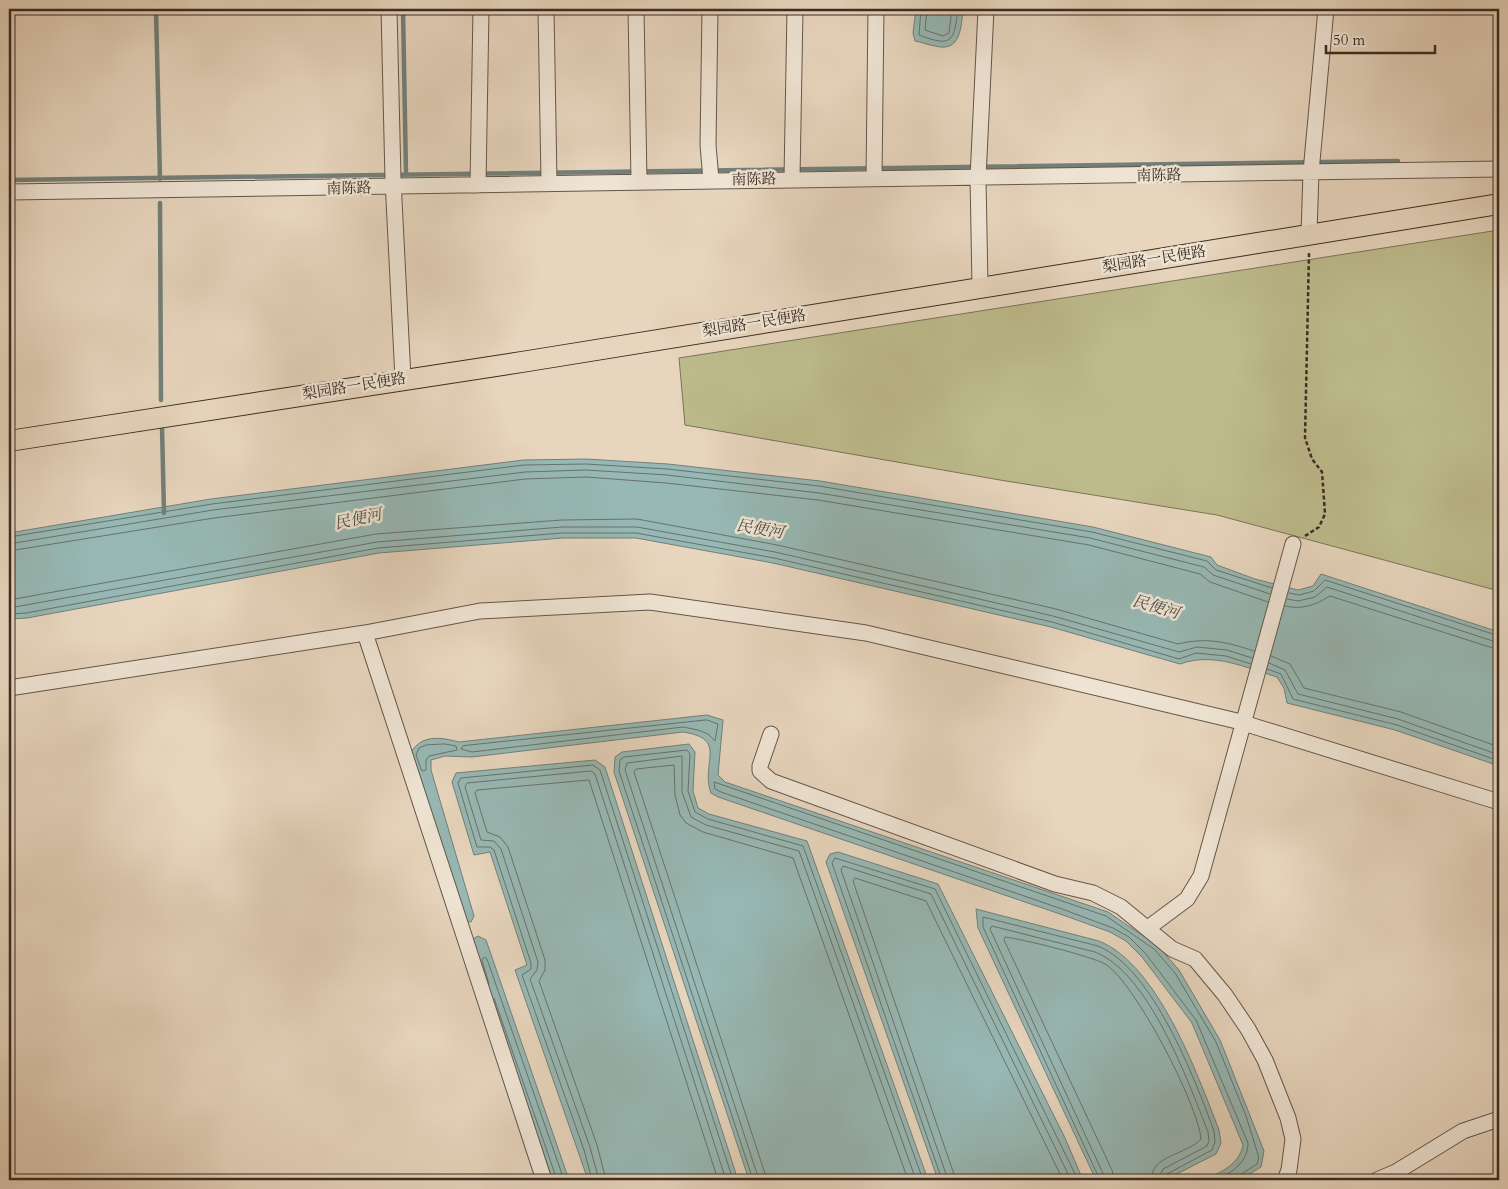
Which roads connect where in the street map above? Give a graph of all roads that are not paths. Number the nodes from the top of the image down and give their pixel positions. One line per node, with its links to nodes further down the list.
1 (389, 9): 19 (street)
2 (481, 9): 18 (street)
3 (546, 9): 17 (street)
4 (636, 9): 16 (street)
5 (710, 9): 15 (street)
6 (795, 9): 14 (street)
7 (876, 9): 13 (street)
8 (986, 9): 12 (street)
9 (1326, 9): 10 (street)
10 (1312, 165): 11 (street, 南陈路); 12 (street, 南陈路); 22 (street)
11 (1499, 169)
12 (979, 170): 13 (street, 南陈路); 23 (street)
13 (874, 171): 14 (street, 南陈路)
14 (792, 172): 15 (street, 南陈路)
15 (711, 173): 16 (street, 南陈路)
16 (639, 174): 17 (street, 南陈路)
17 (549, 176): 18 (street, 南陈路)
18 (478, 177): 19 (street, 南陈路)
19 (393, 179): 20 (street, 南陈路); 24 (street)
20 (9, 192)
21 (1499, 204): 22 (main road, 梨园路一民便路)
22 (1309, 234): 23 (main road, 梨园路一民便路)
23 (980, 286): 24 (main road, 梨园路一民便路)
24 (403, 379): 25 (main road, 梨园路一民便路)
25 (9, 441)
26 (1293, 544): 29 (street)
27 (365, 633): 28 (street); 29 (street); 34 (street)
28 (9, 688)
29 (1242, 723): 31 (street); 32 (street)
30 (771, 734): 32 (street)
31 (1499, 802)
32 (1148, 928): 35 (street)
33 (1499, 1119): 36 (street)
34 (544, 1180)
35 (1285, 1180)
36 (1377, 1180)

